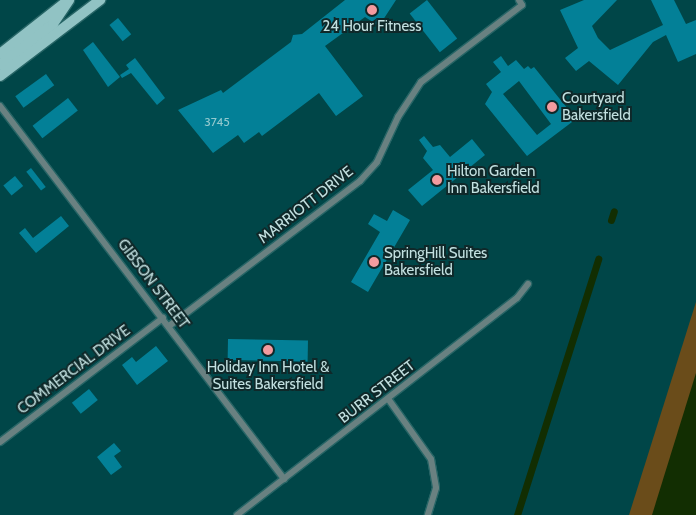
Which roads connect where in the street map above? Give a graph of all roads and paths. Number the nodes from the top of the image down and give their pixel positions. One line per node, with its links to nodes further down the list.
1 (68, 0): 4 (main road); 5 (main road); 6 (main road)
2 (100, 0): 7 (main road)
3 (521, 2): 11 (street, MARRIOTT DRIVE)
4 (0, 45)
5 (0, 54)
6 (0, 65)
7 (0, 76)
8 (0, 106): 10 (street, GIBSON STREET)
9 (528, 284): 12 (street, BURR STREET)
10 (163, 318): 11 (street, GIBSON STREET); 13 (street, COMMERCIAL DRIVE)
11 (169, 326): 14 (street, GIBSON STREET)
12 (389, 400): 14 (street, BURR STREET); 16 (street)
13 (0, 442)
14 (284, 479): 15 (street, BURR STREET)
15 (238, 515)
16 (428, 515)

